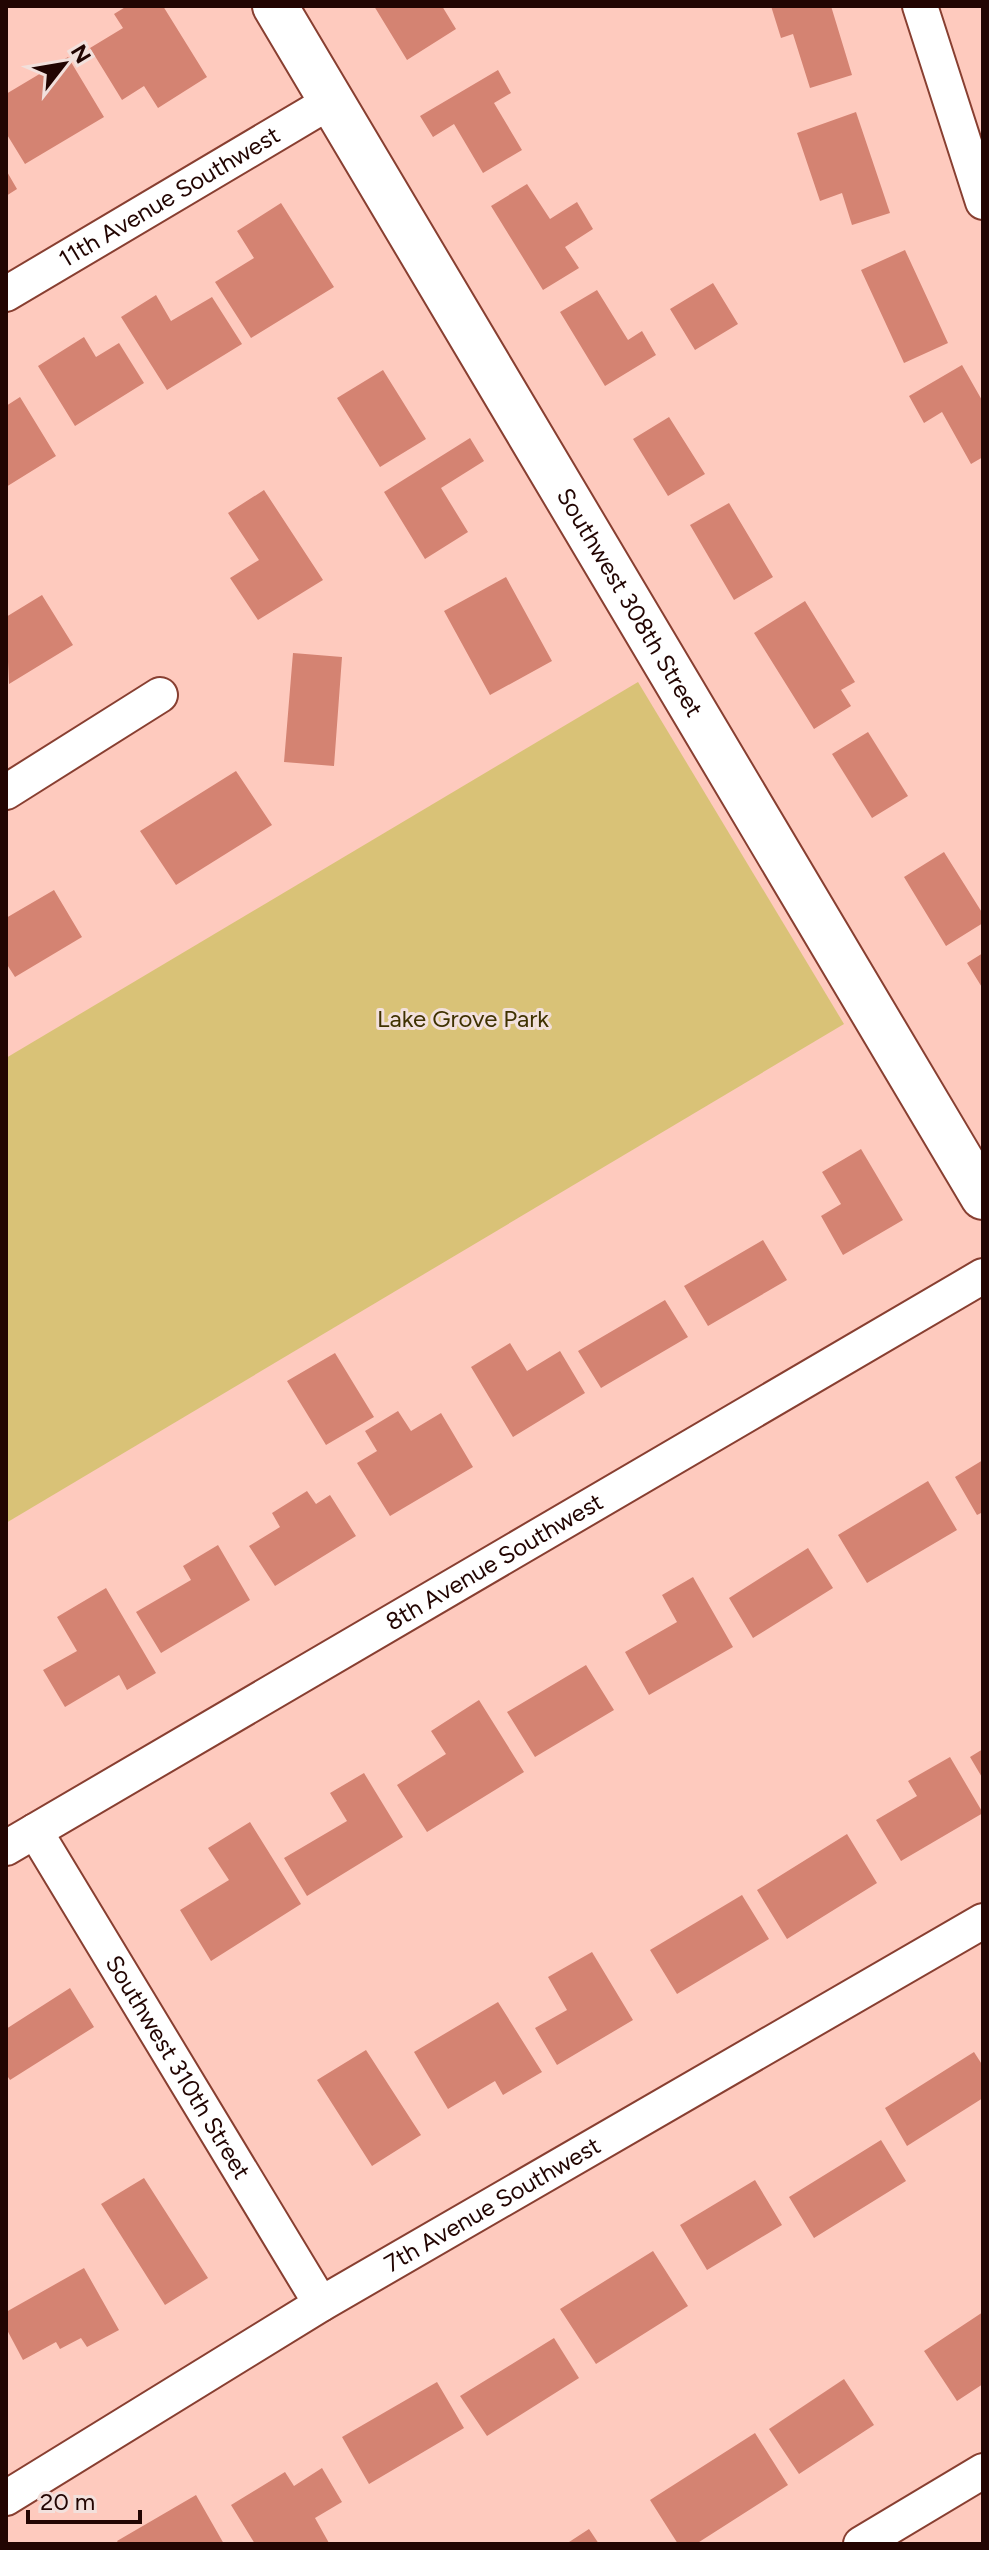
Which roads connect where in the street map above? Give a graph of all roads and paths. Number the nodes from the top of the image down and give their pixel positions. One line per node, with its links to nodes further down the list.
1 (275, 6): 3 (street, Southwest 308th Street)
2 (920, 6): 4 (street)
3 (333, 100): 5 (street, 11th Avenue Southwest); 8 (street, Southwest 308th Street)
4 (983, 202)
5 (6, 294)
6 (160, 695): 7 (street)
7 (6, 792)
8 (983, 1197)
9 (983, 1276): 10 (street, 8th Avenue Southwest)
10 (35, 1831): 11 (street, 8th Avenue Southwest); 13 (street, Southwest 310th Street)
11 (6, 1848)
12 (983, 1921): 13 (street, 7th Avenue Southwest)
13 (321, 2304): 15 (street, 7th Avenue Southwest)
14 (983, 2471): 16 (street)
15 (6, 2498)
16 (861, 2544)

